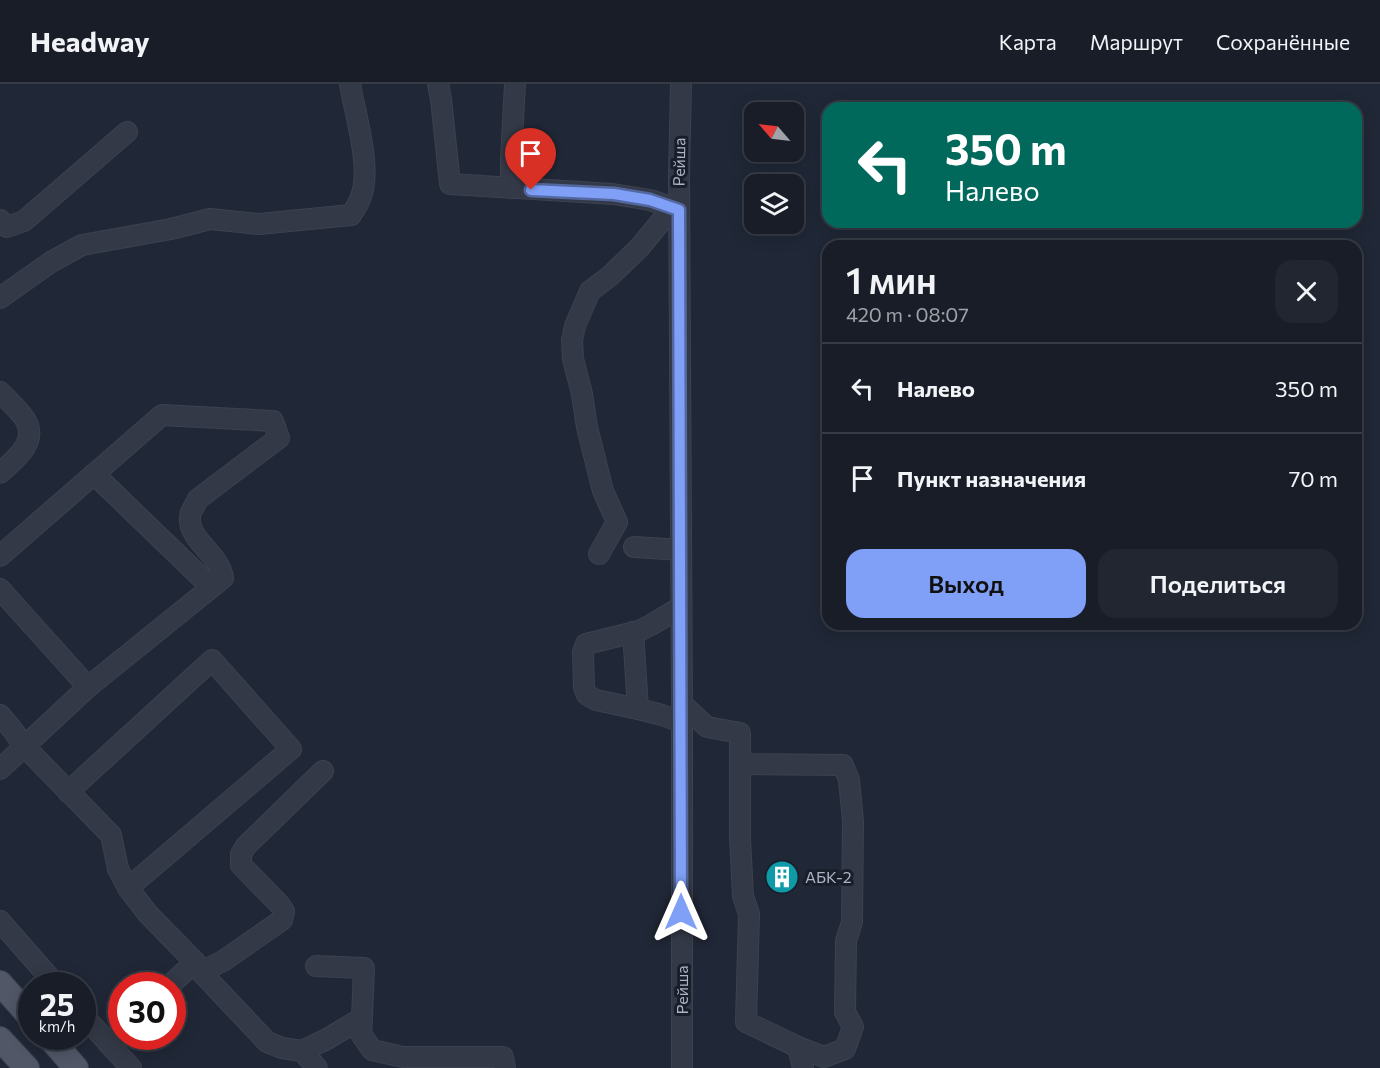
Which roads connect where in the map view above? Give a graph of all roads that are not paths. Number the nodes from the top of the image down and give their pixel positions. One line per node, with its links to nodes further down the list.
1 (350, 84): 9 (street)
2 (438, 84): 6 (street)
3 (515, 84): 6 (street)
4 (681, 84): 7 (street, Рейша)
5 (127, 132): 8 (street)
6 (511, 188): 7 (street)
7 (679, 210): 14 (street, Рейша); 15 (street)
8 (0, 220)
9 (0, 298)
10 (0, 392): 11 (street)
11 (0, 473)
12 (94, 474): 16 (street); 17 (street); 17 (street)
13 (634, 547): 14 (street)
14 (681, 550): 19 (street, Рейша)
15 (599, 554)
16 (0, 556)
17 (211, 587): 21 (street)
18 (0, 589): 21 (street)
19 (681, 607): 20 (street); 23 (street, Рейша)
20 (633, 632): 22 (street); 22 (street)
21 (88, 687): 25 (street)
22 (638, 709): 23 (street)
23 (681, 713): 26 (street); 50 (street, Рейша)
24 (0, 715): 25 (street)
25 (24, 746): 27 (street); 29 (street)
26 (740, 764): 40 (street); 40 (street)
27 (0, 769)
28 (323, 771): 33 (street)
29 (68, 792): 30 (street); 30 (street)
30 (128, 888): 33 (street)
31 (0, 921): 34 (street)
32 (316, 966): 38 (street)
33 (198, 967): 35 (street); 43 (street)
34 (45, 972)
35 (186, 975)
36 (0, 983): 37 (main road)
37 (18, 1003)
38 (362, 1018): 43 (street); 44 (street)
39 (0, 1039): 45 (main road)
40 (798, 1047): 51 (street)
41 (60, 1050): 46 (main road)
42 (122, 1050): 47 (street)
43 (302, 1051): 48 (street)
44 (404, 1063): 49 (street)
45 (27, 1068)
46 (76, 1068)
47 (131, 1068)
48 (317, 1068)
49 (505, 1068)
50 (682, 1068)
51 (803, 1068)

